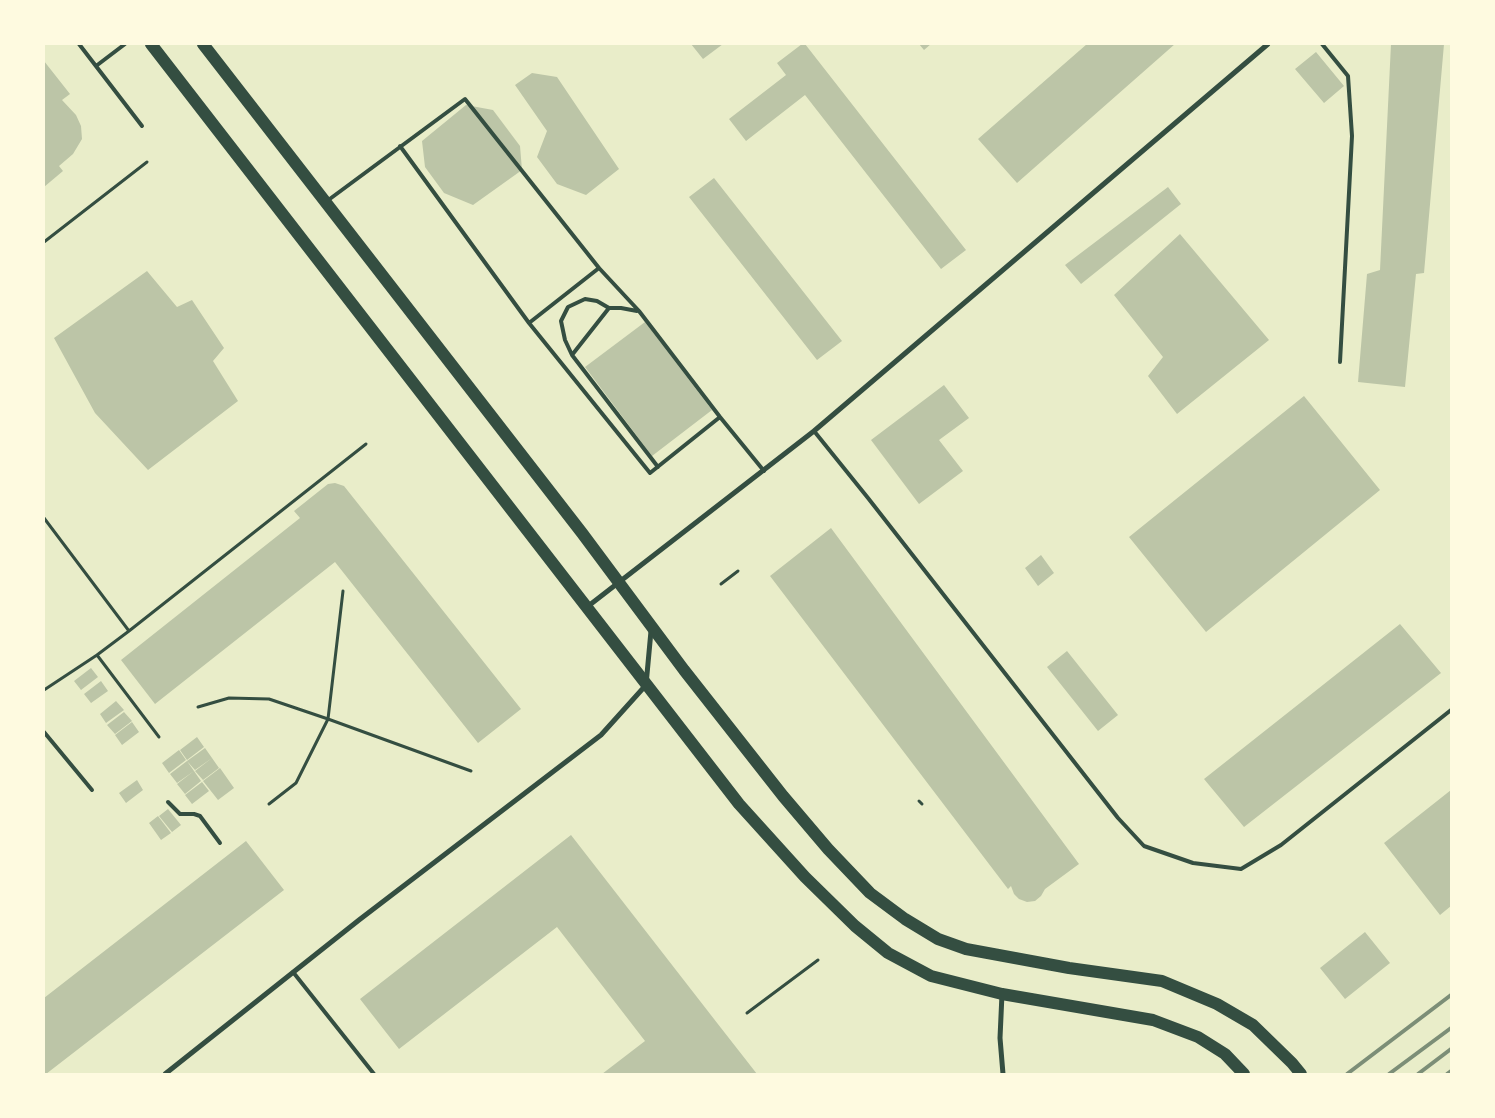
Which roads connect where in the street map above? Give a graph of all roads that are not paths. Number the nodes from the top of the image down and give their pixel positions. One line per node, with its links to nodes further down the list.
1 (79, 44): 7 (lane)
2 (125, 44): 7 (lane)
3 (151, 44): 22 (main road)
4 (202, 44): 10 (main road)
5 (1268, 44): 18 (street)
6 (1322, 44): 16 (lane)
7 (96, 66): 8 (lane)
8 (142, 126)
9 (400, 146): 10 (lane); 11 (lane); 14 (lane)
10 (325, 202): 21 (main road)
11 (599, 268): 13 (lane); 14 (lane)
12 (609, 308): 13 (lane); 15 (lane); 15 (lane)
13 (639, 311): 17 (lane)
14 (529, 323): 19 (lane)
15 (572, 355): 19 (lane)
16 (1340, 362)
17 (720, 417): 19 (lane); 20 (lane)
18 (814, 431): 20 (street); 25 (lane)
19 (658, 467)
20 (764, 471): 21 (street)
21 (619, 582): 22 (street); 23 (main road)
22 (587, 607): 24 (main road)
23 (652, 626): 24 (street); 36 (main road)
24 (646, 685): 30 (street); 31 (main road)
25 (1451, 710)
26 (44, 732): 27 (lane)
27 (92, 790)
28 (168, 802): 29 (lane)
29 (220, 843)
30 (293, 972): 32 (street); 33 (lane)
31 (1002, 994): 34 (street); 35 (main road)
32 (165, 1074)
33 (374, 1074)
34 (1003, 1074)
35 (1244, 1074)
36 (1301, 1074)

